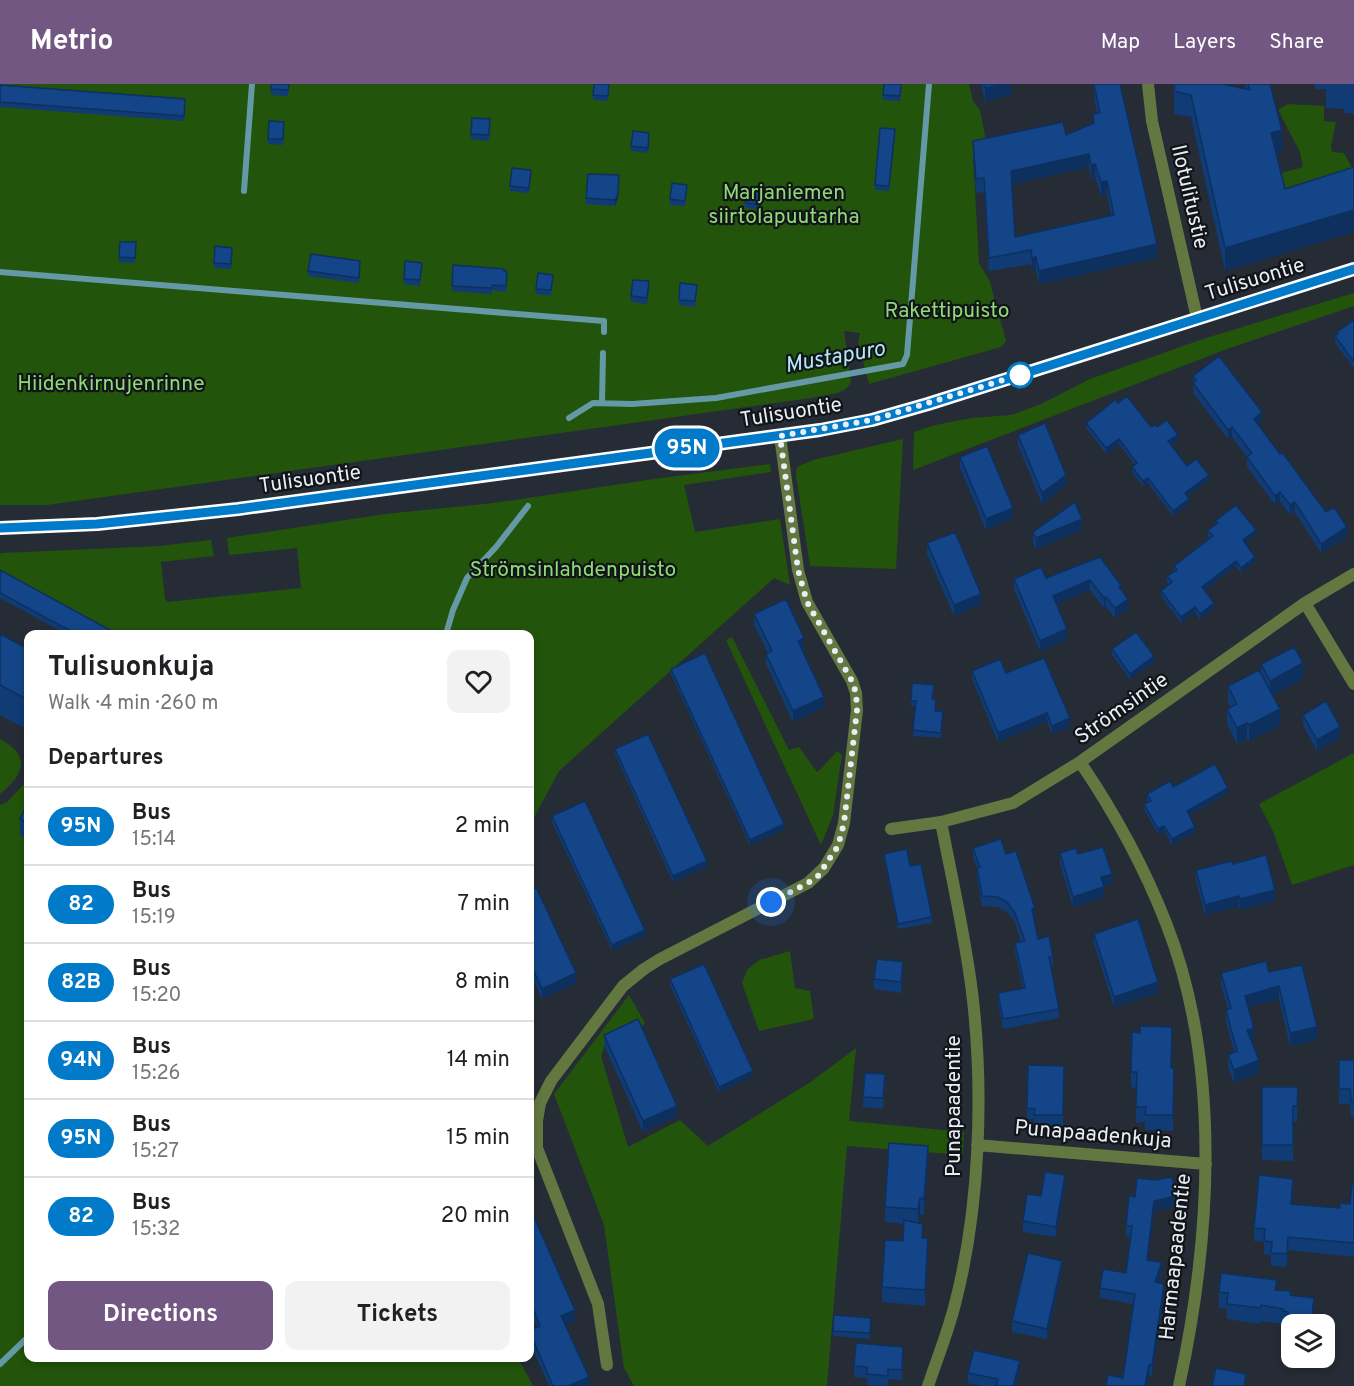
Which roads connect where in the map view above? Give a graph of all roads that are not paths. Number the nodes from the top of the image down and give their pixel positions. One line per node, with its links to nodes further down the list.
1 (1148, 84): 3 (street, Ilotulitustie)
2 (1354, 269): 3 (main road, Tulisuontie)
3 (1197, 318): 4 (main road, Tulisuontie)
4 (780, 436): 5 (main road, Tulisuontie); 14 (street)
5 (0, 528)
6 (1354, 574): 7 (street, Strömsintie)
7 (1305, 603): 8 (street); 9 (street, Strömsintie)
8 (1354, 684)
9 (1080, 762): 10 (street, Strömsintie); 13 (street, Harmaapaadentie)
10 (941, 822): 11 (street, Strömsintie); 12 (street, Punapaadentie)
11 (891, 829)
12 (976, 1145): 13 (street, Punapaadenkuja); 15 (street, Punapaadentie)
13 (1206, 1164): 16 (street, Harmaapaadentie)
14 (608, 1365)
15 (928, 1386)
16 (1179, 1386)

